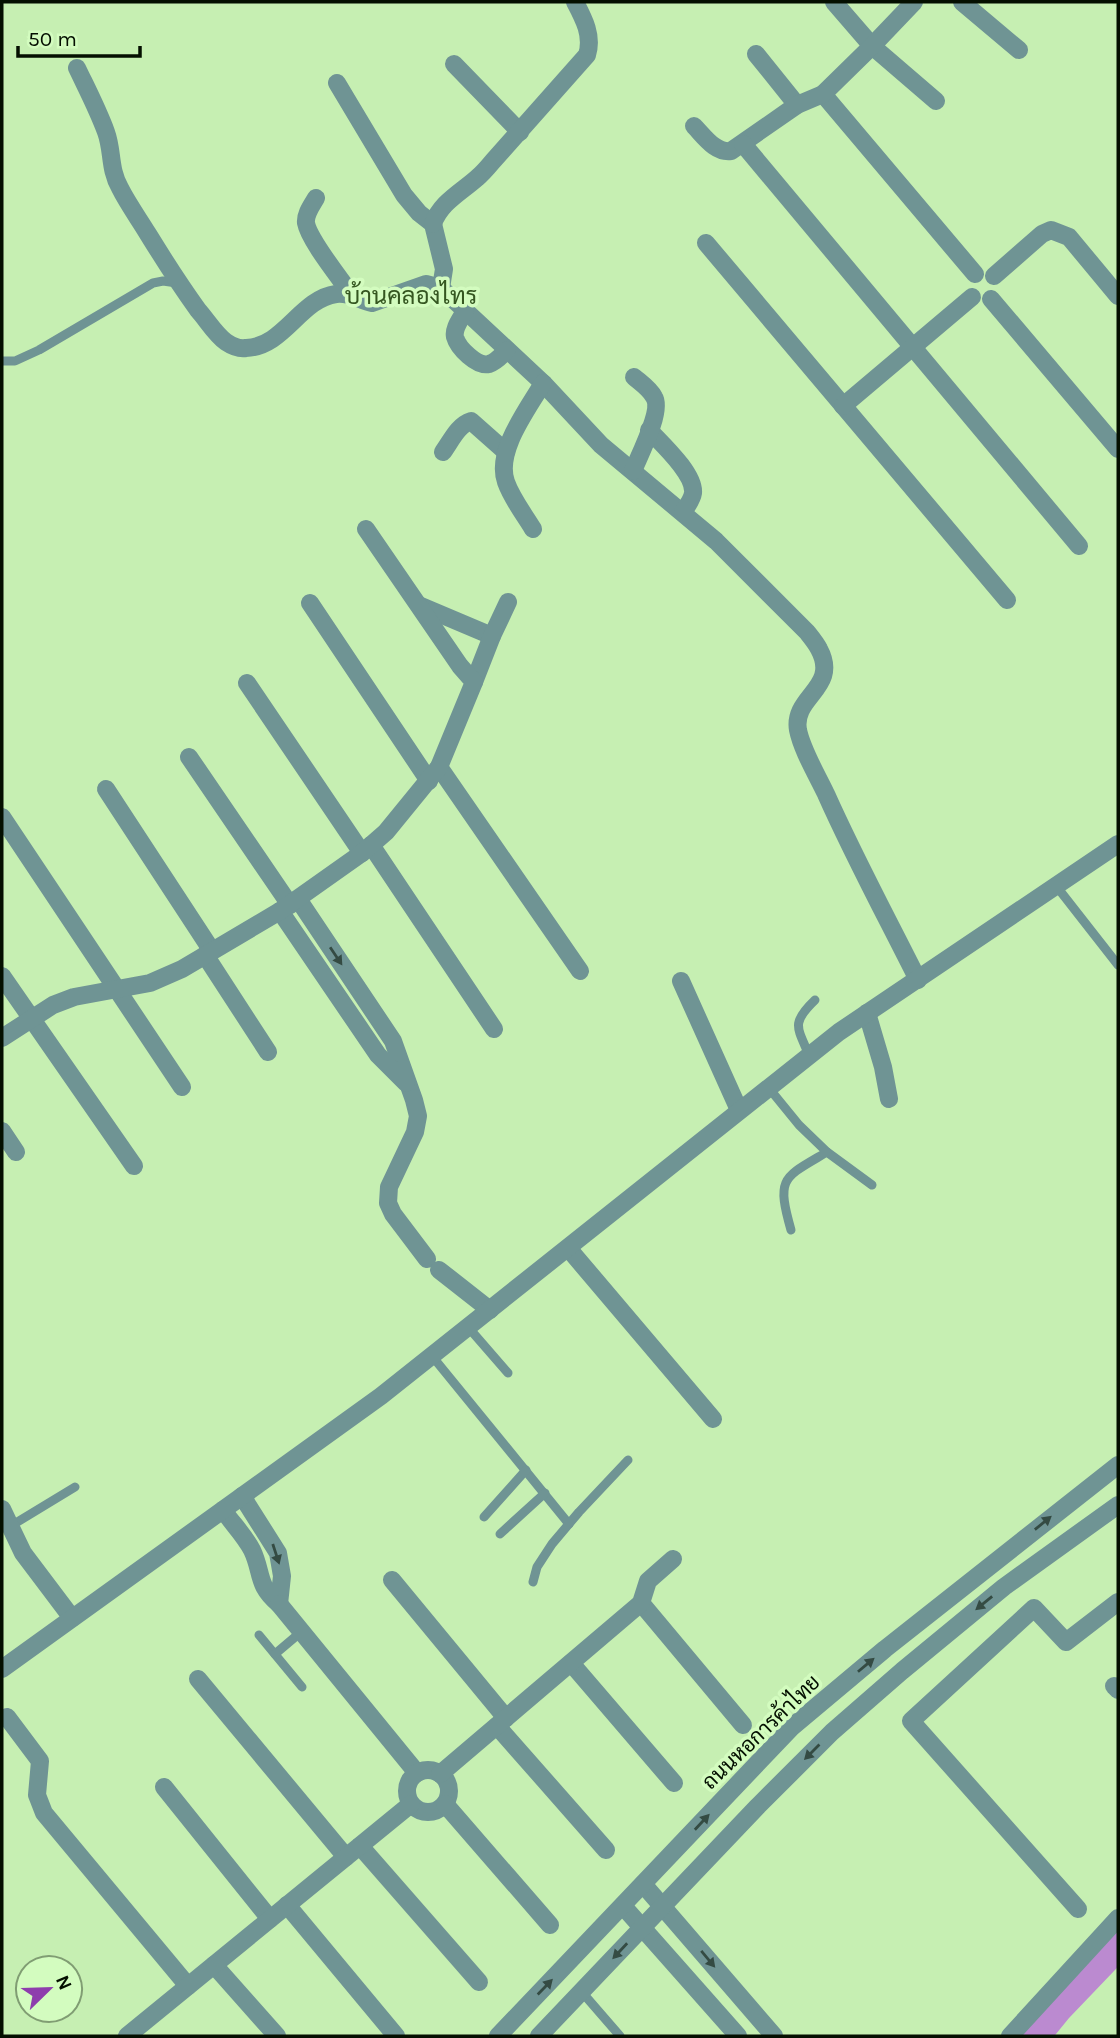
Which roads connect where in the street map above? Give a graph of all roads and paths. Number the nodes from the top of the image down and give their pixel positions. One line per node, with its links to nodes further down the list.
1 (575, 2): 15 (street)
2 (834, 2): 5 (street)
3 (914, 2): 5 (street)
4 (962, 2): 6 (street)
5 (872, 46): 11 (street); 12 (street)
6 (1019, 50)
7 (757, 54): 13 (street)
8 (454, 64): 15 (street)
9 (77, 68): 21 (street)
10 (337, 83): 18 (street)
11 (823, 94): 13 (street); 20 (street)
12 (936, 101)
13 (797, 105): 16 (street)
14 (694, 126): 16 (street)
15 (520, 132): 18 (street)
16 (743, 144): 28 (street)
17 (316, 198): 23 (street)
18 (433, 224): 22 (street)
19 (706, 243): 33 (street)
20 (985, 275): 24 (street); 25 (street); 26 (street)
21 (178, 283): 23 (street); 30 (lane)
22 (441, 288): 23 (street); 27 (street)
23 (351, 294)
24 (1118, 296)
25 (972, 297): 26 (street); 28 (street)
26 (991, 299): 35 (street)
27 (466, 311): 29 (street); 29 (street)
28 (912, 348): 33 (street); 42 (street)
29 (507, 350): 32 (street)
30 (2, 361)
31 (634, 377): 34 (street)
32 (543, 383): 37 (street); 38 (street)
33 (843, 406): 43 (street)
34 (649, 430): 38 (street); 39 (street)
35 (1118, 449)
36 (443, 452): 37 (street)
37 (506, 452): 41 (street)
38 (633, 471): 39 (street)
39 (683, 512): 62 (street)
40 (366, 528): 46 (street)
41 (533, 529)
42 (1079, 546)
43 (1007, 600)
44 (508, 602): 47 (street)
45 (310, 603): 51 (street)
46 (420, 606): 47 (street); 48 (street)
47 (492, 636): 48 (street)
48 (474, 682): 51 (street)
49 (247, 683): 55 (street)
50 (189, 757): 57 (street)
51 (434, 774): 55 (street); 60 (street)
52 (106, 789): 58 (street)
53 (2, 817): 64 (street)
54 (1118, 844): 56 (street)
55 (367, 849): 57 (street); 70 (street)
56 (1057, 887): 59 (lane); 62 (street)
57 (290, 905): 58 (street); 65 (street, one-way to 65); 67 (street)
58 (208, 953): 64 (street); 72 (street)
59 (1118, 965)
60 (580, 971)
61 (2, 976): 69 (street)
62 (918, 980): 68 (street)
63 (681, 981): 78 (street)
64 (115, 989): 69 (street); 75 (street)
65 (365, 999): 67 (street); 74 (street)
66 (815, 1000): 73 (lane)
67 (348, 1012): 74 (street)
68 (867, 1013): 73 (street); 77 (street)
69 (31, 1018): 71 (street); 82 (street)
70 (494, 1029)
71 (2, 1038)
72 (268, 1052)
73 (809, 1055): 76 (street)
74 (407, 1083): 86 (street)
75 (182, 1087)
76 (768, 1087): 78 (street); 81 (lane)
77 (888, 1099)
78 (739, 1110): 85 (street)
79 (2, 1131): 80 (street)
80 (16, 1152)
81 (827, 1152): 83 (lane); 84 (lane)
82 (134, 1166)
83 (872, 1185)
84 (791, 1230)
85 (568, 1248): 86 (street); 90 (street)
86 (490, 1310): 87 (street)
87 (468, 1328): 88 (street); 89 (lane)
88 (432, 1356): 93 (lane); 96 (street)
89 (508, 1373)
90 (713, 1419)
91 (628, 1460): 101 (lane)
92 (1118, 1465): 129 (street, ถนนหอการค้าไทย, one-way to 92)
93 (526, 1471): 95 (lane); 100 (lane)
94 (75, 1487): 102 (lane)
95 (545, 1493): 101 (lane); 103 (lane)
96 (242, 1496): 99 (street); 108 (street, one-way to 108)
97 (1118, 1504): 132 (street, one-way to 132)
98 (2, 1509): 102 (street)
99 (223, 1510): 108 (street); 110 (street)
100 (484, 1517)
101 (569, 1524): 106 (lane)
102 (9, 1527): 110 (street)
103 (500, 1534)
104 (673, 1559): 109 (street)
105 (392, 1580): 119 (street)
106 (533, 1583)
107 (1118, 1602): 133 (street)
108 (279, 1604): 111 (street)
109 (641, 1604): 114 (street); 120 (street)
110 (72, 1618): 115 (street)
111 (301, 1632): 113 (lane); 121 (street)
112 (259, 1634): 113 (lane)
113 (275, 1654): 117 (lane)
114 (571, 1663): 119 (street); 123 (street)
115 (2, 1669)
116 (198, 1679): 128 (street)
117 (302, 1688)
118 (7, 1717): 140 (street)
119 (501, 1722): 122 (street); 127 (street)
120 (743, 1725)
121 (417, 1773): 122 (street); 125 (street)
122 (440, 1774): 126 (street)
123 (674, 1783)
124 (164, 1787): 135 (street)
125 (411, 1804): 126 (street); 128 (street)
126 (445, 1804): 136 (street)
127 (606, 1850)
128 (353, 1851): 130 (street); 139 (street)
129 (643, 1884): 131 (street, ถนนหอการค้าไทย); 132 (street)
130 (287, 1905): 135 (street); 146 (street)
131 (623, 1906): 137 (street); 147 (street, ถนนหอการค้าไทย, one-way to 131)
132 (663, 1907): 137 (street); 142 (street, one-way to 142)
133 (1078, 1909)
134 (1118, 1918): 151 (street)
135 (270, 1919): 138 (street)
136 (550, 1925)
137 (643, 1927): 141 (street, one-way to 141); 144 (street)
138 (214, 1965): 140 (street); 145 (street)
139 (479, 1982)
140 (188, 1986): 143 (street)
141 (581, 1991): 148 (street); 149 (lane)
142 (755, 2015): 144 (street); 150 (street)
143 (139, 2033)
144 (736, 2035)
145 (277, 2036)
146 (396, 2036)
147 (498, 2036)
148 (539, 2036)
149 (620, 2036)
150 (774, 2036)
151 (1010, 2036)

